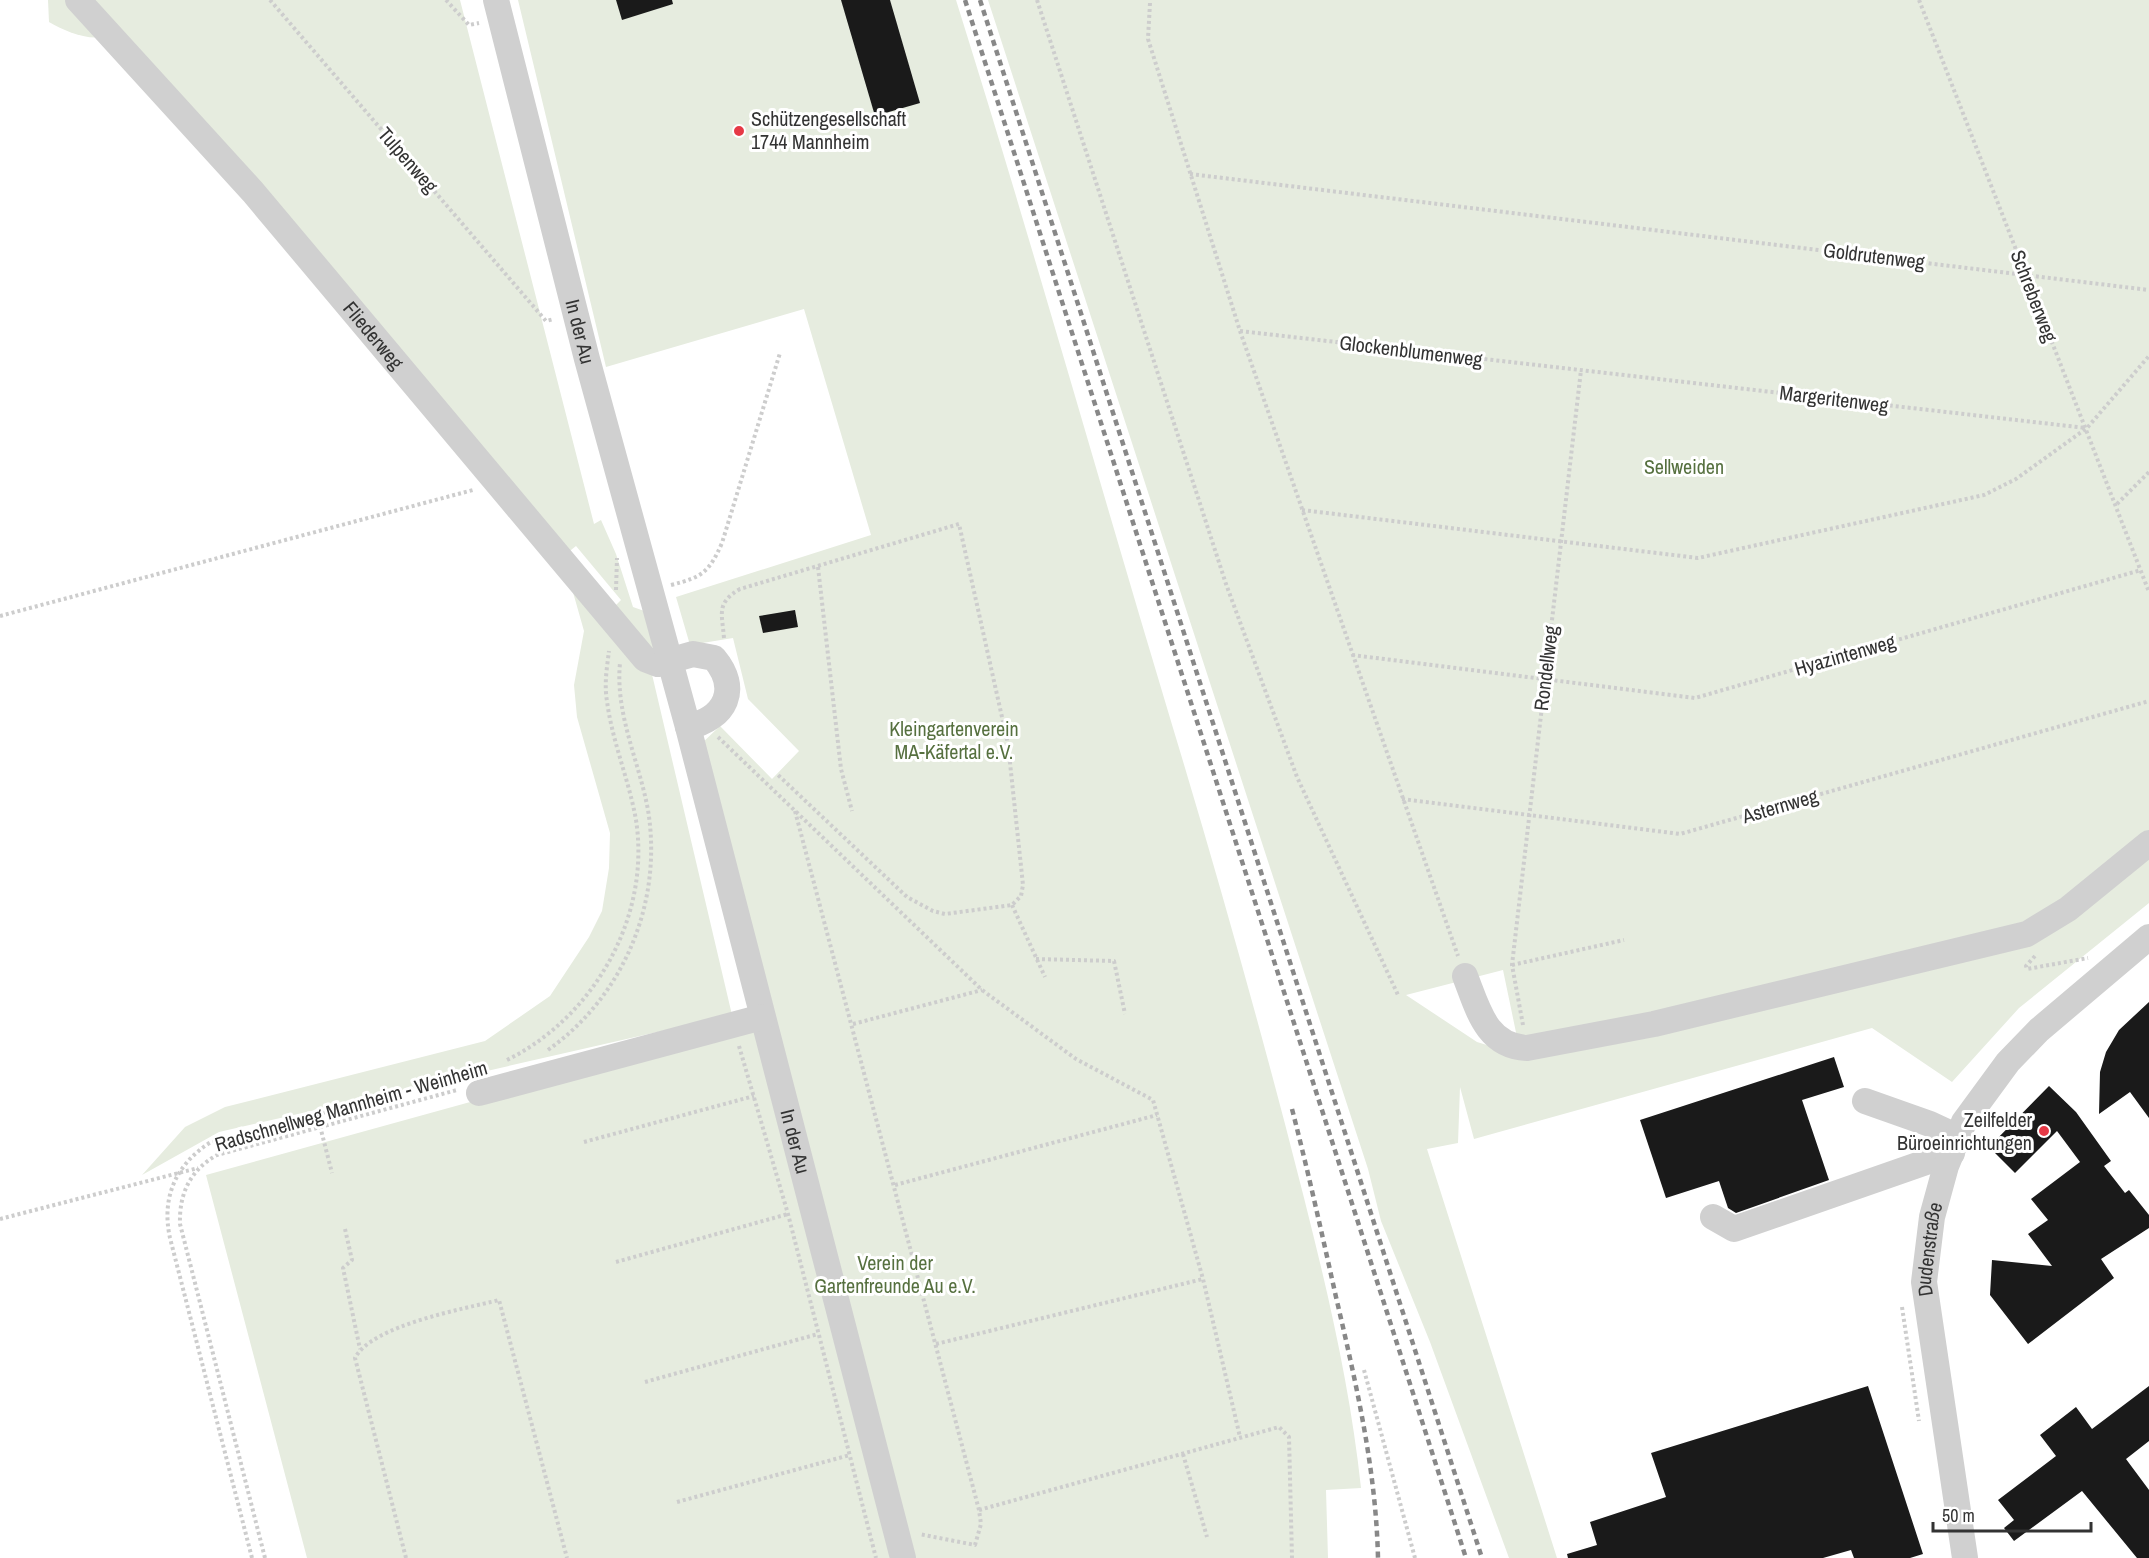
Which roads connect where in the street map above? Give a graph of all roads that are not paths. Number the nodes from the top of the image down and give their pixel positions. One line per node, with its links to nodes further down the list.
1 (78, 0): 3 (street, Fliederweg)
2 (496, 0): 3 (street, In der Au)
3 (669, 662): 4 (street, In der Au); 4 (street)
4 (696, 725): 10 (street, In der Au)
5 (2149, 843): 8 (street)
6 (2149, 937): 9 (street, Dudenstraße)
7 (2149, 953): 9 (street, Dudenstraße)
8 (1465, 976)
9 (2086, 990): 13 (street, Dudenstraße)
10 (762, 1017): 11 (street); 15 (street, In der Au)
11 (471, 1085)
12 (1865, 1101): 13 (street)
13 (1955, 1145): 14 (street); 16 (street, Dudenstraße)
14 (1713, 1217)
15 (903, 1558)
16 (1965, 1558)

